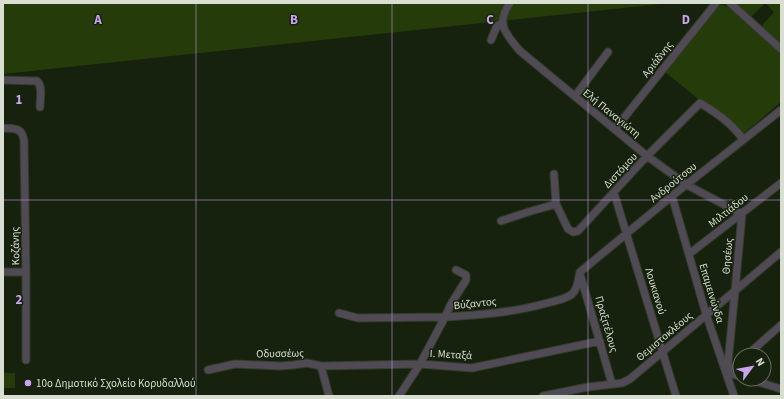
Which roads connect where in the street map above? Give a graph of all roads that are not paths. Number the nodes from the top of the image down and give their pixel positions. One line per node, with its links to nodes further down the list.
1 (510, 3): 4 (street)
2 (716, 3): 13 (street, Αριάδνης)
3 (730, 3): 6 (street)
4 (503, 23): 5 (street); 9 (street, Ελή Παναγιώτη)
5 (491, 40)
6 (781, 49)
7 (608, 52): 9 (street)
8 (3, 80): 10 (street)
9 (575, 96): 13 (street, Ελή Παναγιώτη)
10 (40, 107)
11 (781, 110): 14 (street, Ανδρούτσου)
12 (3, 128): 29 (street, Κοζάνης)
13 (615, 129): 15 (street, Ελή Παναγιώτη)
14 (743, 139): 15 (street, Διστόμου); 18 (street, Ανδρούτσου)
15 (647, 156): 18 (street, Ελή Παναγιώτη); 19 (street, Διστόμου)
16 (554, 174): 21 (street)
17 (781, 182): 22 (street, Μιλτιάδου)
18 (687, 184): 20 (street, Ανδρούτσου); 22 (street, Ελή Παναγιώτη)
19 (614, 193): 21 (street, Διστόμου); 24 (street, Λουκιανού)
20 (672, 196): 24 (street, Ανδρούτσου); 26 (street, Επαμεινώνδα)
21 (556, 204): 23 (street)
22 (742, 214): 26 (street, Μιλτιάδου); 31 (street, Θησέως)
23 (501, 221)
24 (627, 234): 30 (street, Ανδρούτσου); 38 (street, Λουκιανού)
25 (781, 252): 31 (street, Θεμιστοκλέους)
26 (689, 254): 33 (street, Επαμεινώνδα)
27 (456, 270): 34 (street)
28 (3, 272): 29 (street)
29 (26, 272): 39 (street, Κοζάνης)
30 (580, 272): 34 (street, Βύζαντος); 36 (street, Πραξιτέλους)
31 (735, 291): 33 (street, Θεμιστοκλέους); 44 (street, Θησέως)
32 (339, 313): 34 (street)
33 (706, 314): 38 (street, Θεμιστοκλέους); 44 (street, Επαμεινώνδα)
34 (445, 317): 40 (street, Βύζαντος)
35 (781, 325): 37 (street)
36 (600, 341): 40 (street, Ι. Μεταξά); 46 (street, Πραξιτέλους)
37 (756, 347)
38 (663, 352): 46 (street, Θεμιστοκλέους); 50 (street, Λουκιανού)
39 (26, 360)
40 (420, 364): 41 (street, Ι. Μεταξά); 48 (street, Βύζαντος)
41 (321, 366): 43 (street, Οδυσσέως); 47 (street)
42 (732, 367): 44 (street)
43 (208, 370)
44 (726, 372): 45 (street); 51 (street, Επαμεινώνδα)
45 (732, 374)
46 (612, 384): 49 (street, Θεμιστοκλέους)
47 (329, 396)
48 (399, 396)
49 (543, 396)
50 (676, 396)
51 (734, 396)

